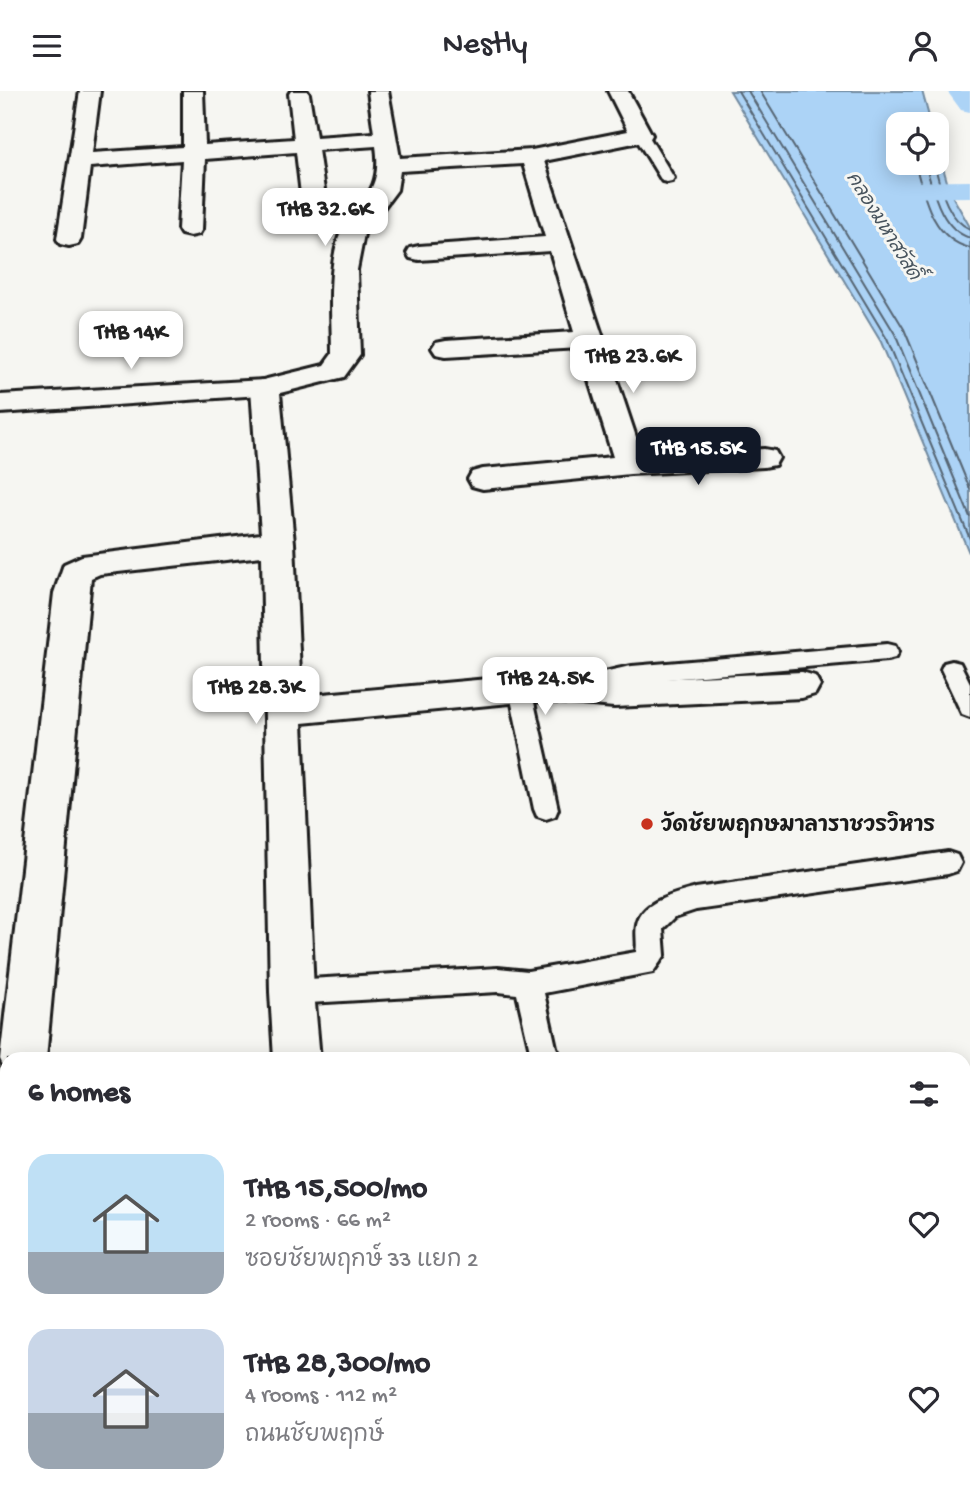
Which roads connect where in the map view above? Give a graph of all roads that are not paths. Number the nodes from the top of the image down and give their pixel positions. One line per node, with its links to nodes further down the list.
1 (90, 91): 11 (street)
2 (193, 91): 9 (street)
3 (379, 91): 7 (street)
4 (618, 91): 6 (street)
5 (299, 94): 8 (street)
6 (641, 135): 10 (street); 13 (lane)
7 (386, 139): 8 (street); 12 (street)
8 (305, 145): 9 (street); 14 (street)
9 (194, 153): 11 (street); 15 (street)
10 (531, 157): 12 (street); 17 (street)
11 (80, 161): 16 (street)
12 (390, 165): 21 (street)
13 (667, 179)
14 (314, 203)
15 (190, 229)
16 (69, 239)
17 (559, 243): 18 (street); 19 (street)
18 (419, 253)
19 (590, 339): 20 (street); 24 (street)
20 (446, 348)
21 (265, 388): 22 (street); 26 (street)
22 (0, 404)
23 (764, 459): 24 (street)
24 (630, 465): 25 (street)
25 (483, 479)
26 (278, 543): 33 (street); 38 (street)
27 (887, 652): 31 (lane)
28 (952, 669): 32 (lane)
29 (802, 685): 31 (street)
30 (520, 689): 31 (street); 33 (street); 34 (lane)
31 (577, 692)
32 (970, 708)
33 (285, 711): 37 (street)
34 (546, 809)
35 (948, 863): 36 (lane)
36 (528, 983): 37 (lane); 40 (lane)
37 (292, 992): 39 (street)
38 (24, 1052)
39 (296, 1052)
40 (543, 1052)

